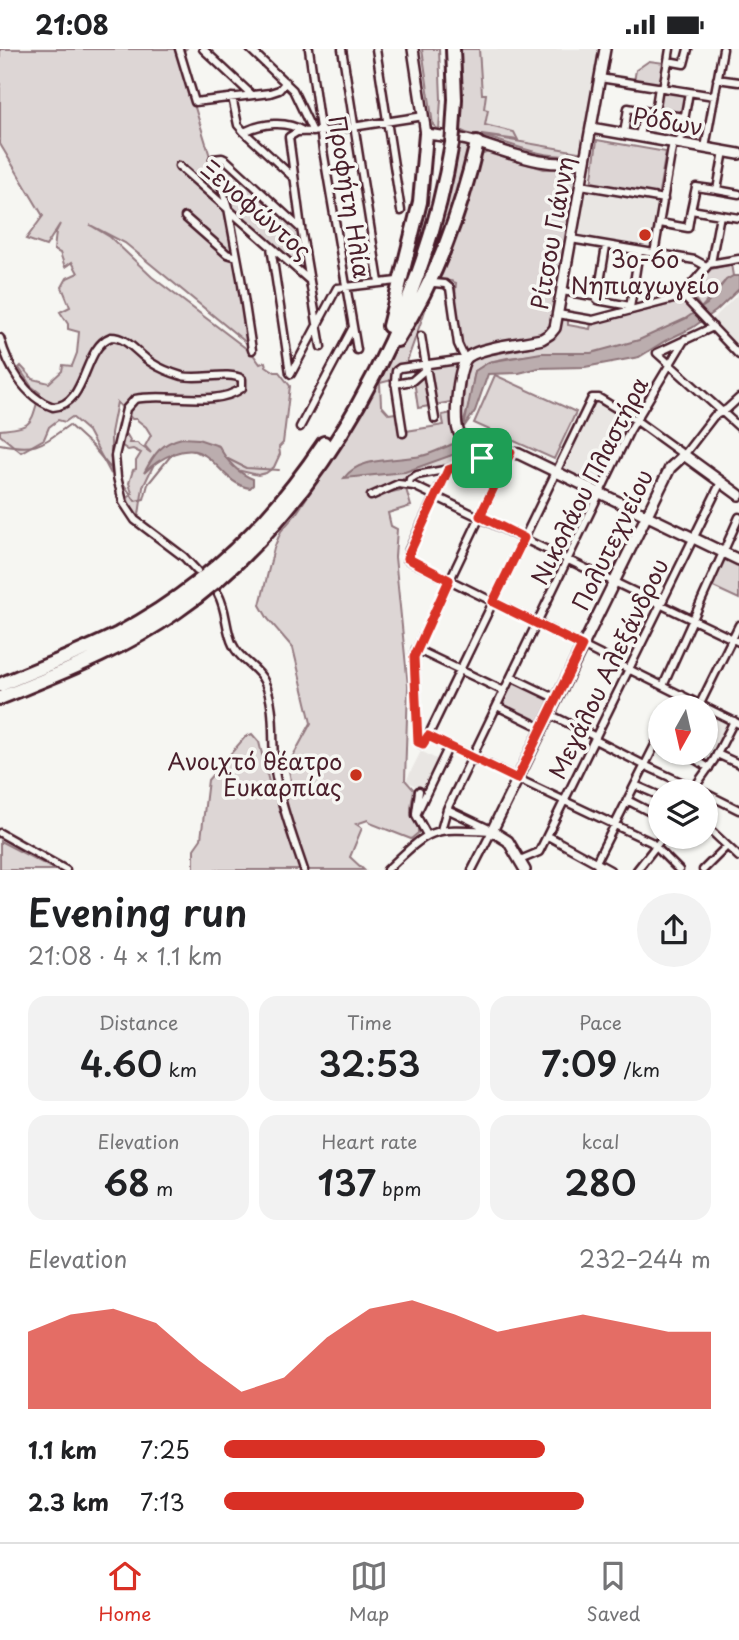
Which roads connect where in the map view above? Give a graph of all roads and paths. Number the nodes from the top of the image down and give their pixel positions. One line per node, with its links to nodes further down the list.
1 (179, 49): 23 (street)
2 (203, 49): 21 (street)
3 (250, 49): 17 (street)
4 (309, 49): 32 (street, Προφήτη Ηλία)
5 (342, 49): 29 (street)
6 (376, 49): 28 (street)
7 (412, 49): 26 (street)
8 (445, 49): 36 (highway)
9 (453, 49): 36 (highway)
10 (605, 49): 15 (street, Ρίτσου Γιάννη)
11 (670, 49): 14 (street)
12 (688, 49): 14 (street)
13 (723, 49): 16 (street)
14 (668, 61): 19 (street)
15 (600, 78): 19 (street); 30 (street, Ρίτσου Γιάννη)
16 (717, 79): 18 (street); 22 (street)
17 (286, 82): 21 (street); 32 (street)
18 (739, 82)
19 (661, 88): 20 (street); 25 (street)
20 (689, 92): 22 (street); 27 (street)
21 (252, 95): 23 (street)
22 (714, 96): 39 (street)
23 (232, 97): 31 (street)
24 (644, 111): 25 (street); 34 (street); 35 (street)
25 (655, 112): 27 (street)
26 (424, 116): 28 (street); 33 (street)
27 (684, 117): 38 (street)
28 (387, 122): 29 (street); 51 (street)
29 (354, 127): 32 (street); 67 (street)
30 (591, 128): 34 (street, Ρόδων); 42 (street, Ρίτσου Γιάννη)
31 (244, 132): 32 (street); 44 (street)
32 (312, 132): 44 (street); 69 (street, Προφήτη Ηλία)
33 (426, 134): 37 (street); 76 (highway)
34 (624, 134): 35 (street, Ρόδων)
35 (639, 136): 38 (street, Ρόδων)
36 (449, 137): 76 (highway); 91 (highway)
37 (477, 143): 42 (street); 91 (highway)
38 (676, 143): 39 (street, Ρόδων); 48 (street)
39 (705, 148): 40 (street, Ρόδων)
40 (724, 151): 41 (street, Ρόδων); 46 (street)
41 (739, 154)
42 (585, 161): 45 (street, Ρίτσου Γιάννη)
43 (179, 166): 49 (street, Ξενοφώντος)
44 (294, 178): 56 (street)
45 (581, 185): 48 (street); 57 (street, Ρίτσου Γιάννη)
46 (717, 190): 47 (street); 50 (street)
47 (739, 194)
48 (664, 199): 55 (street)
49 (228, 208): 56 (street); 59 (street, Ξενοφώντος); 62 (street)
50 (691, 210): 52 (street); 55 (street)
51 (401, 211)
52 (720, 215): 54 (street); 64 (street)
53 (185, 217): 62 (street)
54 (739, 218)
55 (660, 222): 61 (street)
56 (300, 228): 65 (street)
57 (571, 239): 58 (street); 70 (street, Ρίτσου Γιάννη)
58 (606, 246): 60 (street); 72 (street)
59 (271, 247): 65 (street, Ξενοφώντος); 75 (street)
60 (639, 251): 61 (street); 73 (street)
61 (654, 254): 64 (street)
62 (237, 257): 83 (street)
63 (739, 259): 64 (street)
64 (708, 265): 71 (street)
65 (309, 280): 75 (street)
66 (397, 281): 67 (street)
67 (379, 282): 69 (street)
68 (434, 283): 86 (street)
69 (346, 285): 75 (street); 78 (street, Προφήτη Ηλία)
70 (562, 291): 72 (street); 74 (street, Ρίτσου Γιάννη)
71 (682, 295): 73 (street); 77 (street)
72 (598, 297): 73 (street)
73 (630, 308): 74 (street)
74 (558, 314): 86 (street, Ρίτσου Γιάννη)
75 (317, 325): 82 (street)
76 (388, 326): 132 (highway)
77 (713, 327): 81 (street); 85 (street)
78 (352, 329): 84 (street, Προφήτη Ηλία); 95 (street)
79 (421, 335): 88 (street)
80 (0, 338): 117 (street)
81 (685, 339): 87 (street, Νικολάου Πλαστήρα); 87 (street)
82 (321, 347)
83 (252, 350)
84 (357, 350)
85 (739, 355)
86 (465, 359): 88 (street); 100 (street)
87 (670, 365): 92 (street); 94 (street, Νικολάου Πλαστήρα)
88 (426, 366): 89 (street); 89 (street); 93 (street)
89 (395, 384): 97 (street)
90 (739, 398): 92 (street, Πολυτεχνείου)
91 (354, 408): 137 (highway)
92 (722, 411): 96 (street); 99 (street, Πολυτεχνείου)
93 (435, 419)
94 (637, 421): 99 (street); 102 (street); 105 (street, Νικολάου Πλαστήρα)
95 (300, 427)
96 (739, 427)
97 (403, 433)
98 (511, 452): 100 (street); 102 (street); 110 (street)
99 (684, 455): 103 (street); 109 (street, Πολυτεχνείου)
100 (482, 458): 101 (street)
101 (448, 470): 104 (street); 106 (street)
102 (556, 472): 105 (street); 113 (street)
103 (721, 482): 107 (street); 112 (street, Μεγάλου Αλεξάνδρου)
104 (409, 484): 106 (street); 108 (street)
105 (600, 493): 109 (street); 115 (street, Νικολάου Πλαστήρα)
106 (436, 495): 110 (street); 118 (street)
107 (739, 495)
108 (371, 496)
109 (647, 515): 112 (street); 119 (street, Πολυτεχνείου)
110 (480, 516): 113 (street); 118 (street)
111 (739, 517): 114 (street)
112 (693, 537): 114 (street); 122 (street, Μεγάλου Αλεξάνδρου)
113 (524, 538): 115 (street); 121 (street)
114 (725, 552): 116 (street); 123 (street)
115 (568, 559): 119 (street); 124 (street, Νικολάου Πλαστήρα)
116 (739, 560)
117 (197, 571)
118 (449, 580): 121 (street); 128 (street)
119 (614, 581): 122 (street); 127 (street, Πολυτεχνείου)
120 (218, 594): 184 (street)
121 (493, 602): 124 (street); 130 (street)
122 (660, 603): 123 (street); 129 (street, Μεγάλου Αλεξάνδρου)
123 (692, 619): 126 (street); 133 (street)
124 (537, 624): 127 (street); 131 (street, Νικολάου Πλαστήρα)
125 (739, 625): 126 (street)
126 (736, 640): 136 (street)
127 (582, 646): 129 (street); 138 (street, Πολυτεχνείου)
128 (416, 649): 130 (street); 144 (street)
129 (629, 669): 133 (street); 145 (street, Μεγάλου Αλεξάνδρου)
130 (460, 670): 134 (street); 144 (street)
131 (511, 677): 134 (street, Νικολάου Πλαστήρα); 138 (street)
132 (0, 685)
133 (663, 686): 135 (street)
134 (504, 691): 139 (street, Νικολάου Πλαστήρα)
135 (681, 695)
136 (705, 695)
137 (0, 698)
138 (556, 699): 141 (street, Πολυτεχνείου)
139 (497, 706): 143 (street); 149 (street, Νικολάου Πλαστήρα)
140 (718, 713): 142 (street)
141 (549, 714): 143 (street, Πολυτεχνείου); 145 (street)
142 (736, 722): 147 (street)
143 (542, 728): 156 (street, Πολυτεχνείου)
144 (428, 736): 146 (street)
145 (596, 738): 152 (street); 164 (street, Μεγάλου Αλεξάνδρου)
146 (449, 746): 149 (street); 168 (street)
147 (718, 752)
148 (718, 754): 151 (street)
149 (472, 758): 156 (street); 165 (street, Νικολάου Πλαστήρα)
150 (648, 758): 152 (street)
151 (739, 764)
152 (644, 765): 157 (street); 159 (street)
153 (704, 765): 155 (street)
154 (711, 765): 155 (street)
155 (709, 768): 158 (street)
156 (517, 779): 164 (street); 171 (street, Πολυτεχνείου)
157 (673, 779)
158 (702, 779)
159 (635, 785): 161 (street); 162 (street)
160 (419, 791): 168 (street)
161 (648, 791)
162 (627, 800): 167 (street); 169 (street)
163 (718, 800): 166 (street)
164 (564, 802): 169 (street); 174 (street, Μεγάλου Αλεξάνδρου)
165 (447, 809): 170 (street, Νικολάου Πλαστήρα); 171 (street)
166 (739, 810)
167 (648, 811)
168 (416, 815): 173 (street)
169 (614, 826): 176 (street); 182 (street)
170 (441, 829): 171 (street); 173 (street)
171 (492, 831): 181 (street); 186 (street, Πολυτεχνείου)
172 (0, 833): 183 (street)
173 (427, 835): 185 (street)
174 (548, 836): 181 (street, Μεγάλου Αλεξάνδρου); 182 (street)
175 (718, 837): 177 (street)
176 (648, 843)
177 (727, 846): 180 (street); 191 (street)
178 (655, 849): 189 (street)
179 (659, 849): 190 (street)
180 (739, 857)
181 (520, 860): 187 (street)
182 (597, 866): 188 (street)
183 (65, 870)
184 (304, 870)
185 (387, 870)
186 (472, 870)
187 (525, 870)
188 (610, 870)
189 (637, 870)
190 (679, 870)
191 (703, 870)

